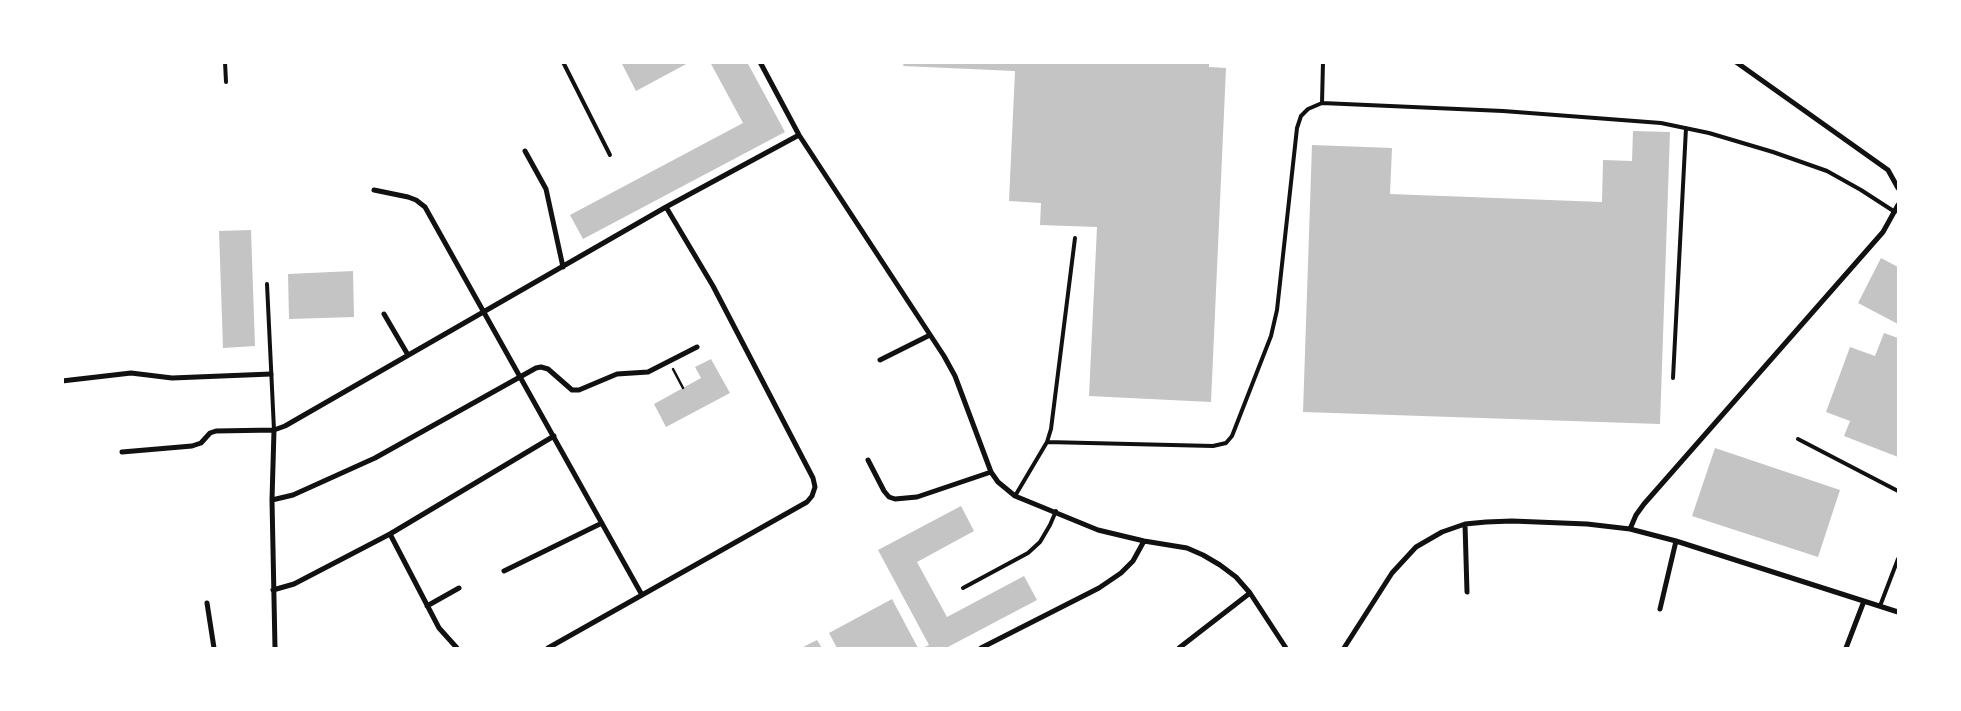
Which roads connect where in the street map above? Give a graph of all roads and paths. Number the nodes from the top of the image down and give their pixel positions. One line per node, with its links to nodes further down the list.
1 (225, 62): 6 (lane)
2 (563, 62): 11 (lane)
3 (760, 62): 9 (street)
4 (1323, 62): 7 (lane)
5 (1736, 62): 12 (street)
6 (226, 82)
7 (1322, 103): 8 (lane); 35 (lane)
8 (1686, 128): 16 (lane); 29 (lane)
9 (799, 135): 15 (street); 22 (street)
10 (525, 151): 18 (street)
11 (610, 155)
12 (1898, 188)
13 (374, 190): 20 (street)
14 (1898, 205): 16 (street)
15 (666, 207): 18 (street); 56 (street)
16 (1897, 214): 45 (street)
17 (1075, 238): 35 (lane)
18 (563, 267): 20 (street)
19 (267, 284): 27 (lane)
20 (484, 311): 24 (street); 28 (street)
21 (384, 314): 24 (street)
22 (930, 335): 25 (street); 38 (street)
23 (697, 347): 26 (street)
24 (408, 355): 32 (street)
25 (880, 360)
26 (669, 361): 28 (street); 31 (path)
27 (271, 374): 30 (street); 32 (lane)
28 (520, 376): 33 (street); 41 (street)
29 (1673, 378)
30 (62, 381)
31 (683, 388)
32 (274, 430): 36 (street); 41 (street)
33 (554, 436): 43 (street); 46 (street)
34 (1798, 439): 39 (lane)
35 (1047, 442): 40 (lane)
36 (122, 452)
37 (868, 460): 38 (street)
38 (991, 472): 40 (street)
39 (1898, 491)
40 (1015, 496): 42 (street)
41 (272, 500): 53 (street)
42 (1056, 512): 47 (street); 52 (lane)
43 (602, 523): 50 (street); 56 (street)
44 (1464, 524): 45 (street); 54 (street); 70 (street)
45 (1630, 530): 48 (street)
46 (390, 534): 53 (street); 59 (street)
47 (1144, 541): 55 (street); 67 (street)
48 (1676, 541): 57 (street); 61 (street)
49 (1898, 559): 60 (lane)
50 (504, 571)
51 (459, 588): 59 (street)
52 (963, 588)
53 (273, 590): 64 (street)
54 (1467, 592)
55 (1250, 593): 68 (street); 69 (street)
56 (642, 595): 66 (street)
57 (1864, 601): 60 (street); 71 (street)
58 (207, 603): 63 (street)
59 (428, 606): 65 (street)
60 (1880, 606): 62 (street)
61 (1660, 609)
62 (1898, 612)
63 (214, 648)
64 (275, 648)
65 (457, 648)
66 (548, 648)
67 (981, 648)
68 (1179, 648)
69 (1286, 648)
70 (1344, 648)
71 (1846, 648)

